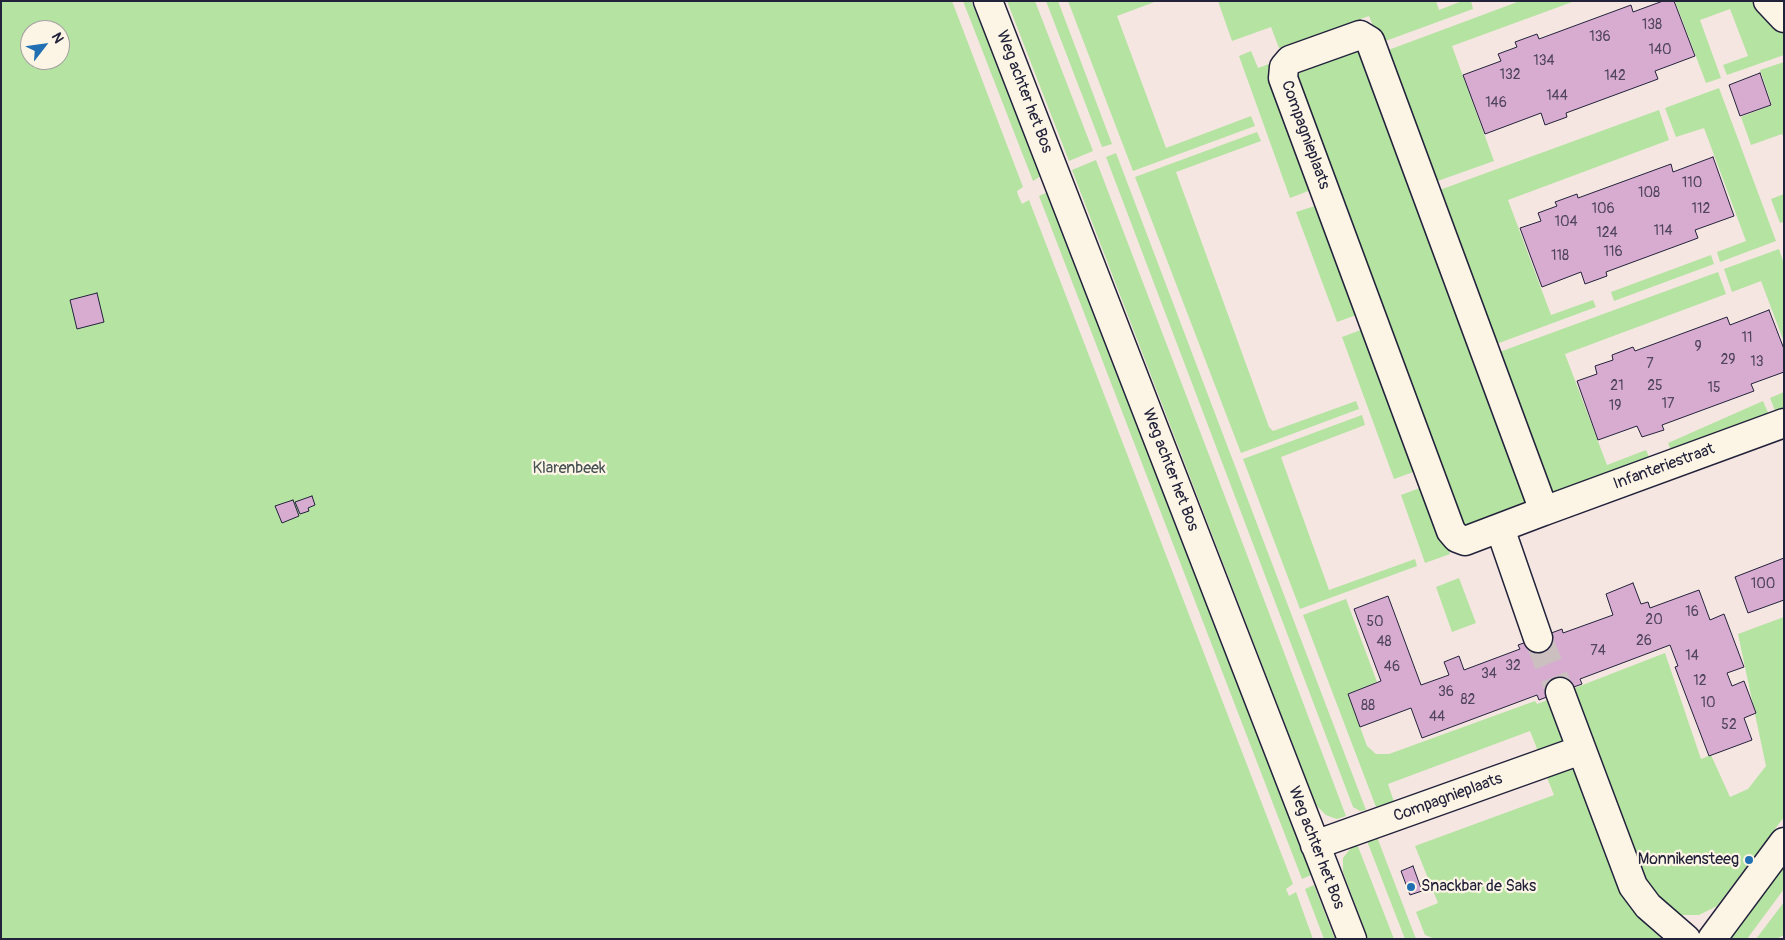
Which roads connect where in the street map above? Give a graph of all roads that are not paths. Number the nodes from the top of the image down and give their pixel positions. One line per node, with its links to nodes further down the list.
1 (988, 1): 11 (street, Weg achter het Bos)
2 (1768, 1): 3 (street)
3 (1784, 18)
4 (1784, 423): 5 (street, Infanteriestraat)
5 (1544, 511): 6 (street, Compagnieplaats); 6 (street, Compagnieplaats)
6 (1500, 528): 7 (street)
7 (1538, 638)
8 (1560, 692): 9 (street)
9 (1581, 750): 11 (street, Compagnieplaats); 13 (street)
10 (1784, 842): 14 (street)
11 (1315, 845): 12 (street, Weg achter het Bos)
12 (1352, 939)
13 (1686, 939)
14 (1712, 939)

